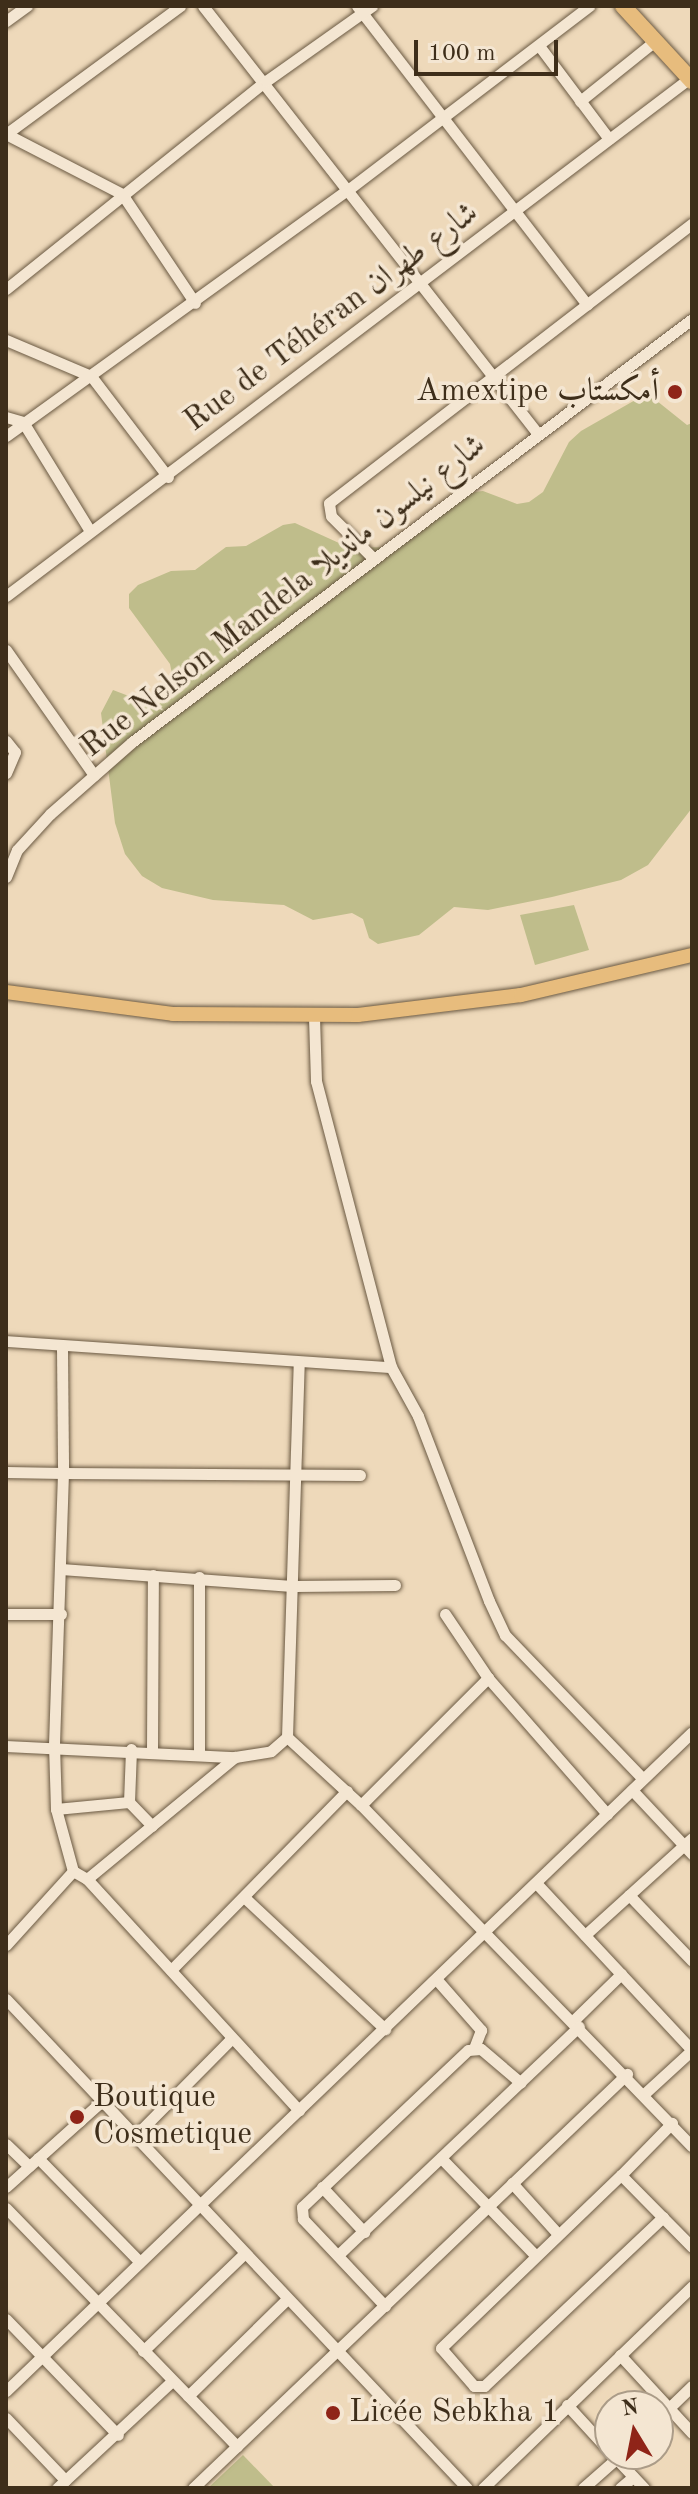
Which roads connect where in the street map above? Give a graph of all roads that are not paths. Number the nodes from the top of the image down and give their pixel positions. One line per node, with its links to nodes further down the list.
1 (27, 6): 7 (street)
2 (180, 6): 14 (street)
3 (203, 6): 11 (street)
4 (589, 6): 9 (street)
5 (623, 6): 8 (highway)
6 (364, 8): 11 (street); 13 (street)
7 (6, 21)
8 (655, 41): 10 (highway); 12 (street)
9 (540, 47): 12 (street); 13 (street)
10 (691, 80): 15 (street, Rue de Téhéran شارع طهران)
11 (266, 81): 16 (street); 17 (street)
12 (580, 101): 15 (street)
13 (445, 118): 16 (street); 18 (street)
14 (6, 134): 17 (street)
15 (609, 139): 18 (street, Rue de Téhéran شارع طهران)
16 (349, 189): 20 (street); 22 (street)
17 (122, 194): 21 (street); 22 (street)
18 (516, 210): 20 (street, Rue de Téhéran شارع طهران); 23 (street)
19 (692, 223): 23 (street)
20 (419, 283): 27 (street); 32 (street, Rue de Téhéran شارع طهران)
21 (6, 289)
22 (195, 303): 26 (street)
23 (587, 305): 27 (street)
24 (692, 319): 30 (street, Rue Nelson Mandela شارع نيلسون مانديلا)
25 (6, 340): 26 (street)
26 (91, 376): 29 (street); 32 (street)
27 (495, 376): 30 (street); 34 (street)
28 (6, 417): 29 (street)
29 (23, 422): 31 (street); 33 (street)
30 (538, 434): 34 (street, Rue Nelson Mandela شارع نيلسون مانديلا)
31 (6, 436)
32 (168, 477): 33 (street, Rue de Téhéran شارع طهران)
33 (90, 531): 35 (street, Rue de Téhéran شارع طهران)
34 (373, 558): 39 (street, Rue Nelson Mandela شارع نيلسون مانديلا)
35 (6, 596)
36 (6, 650): 39 (street)
37 (6, 741): 38 (street)
38 (6, 773)
39 (94, 775): 40 (street, Rue Nelson Mandela شارع نيلسون مانديلا)
40 (6, 877)
41 (692, 955): 43 (main road)
42 (6, 992): 43 (main road)
43 (314, 1017): 47 (street)
44 (6, 1341): 45 (street)
45 (62, 1348): 46 (street); 49 (street)
46 (299, 1362): 47 (street); 51 (street)
47 (391, 1367): 69 (street)
48 (6, 1472): 49 (street)
49 (63, 1473): 51 (street); 52 (street)
50 (360, 1475): 51 (street)
51 (294, 1478): 56 (street)
52 (61, 1569): 53 (street); 58 (street)
53 (153, 1575): 54 (street); 66 (street)
54 (199, 1577): 56 (street); 67 (street)
55 (395, 1585): 56 (street)
56 (295, 1586): 62 (street)
57 (6, 1614): 58 (street)
58 (61, 1614): 63 (street)
59 (445, 1614): 60 (street)
60 (488, 1678): 73 (street); 75 (street)
61 (692, 1732): 69 (street)
62 (287, 1737): 68 (street); 71 (street)
63 (54, 1745): 64 (street); 65 (street); 74 (street)
64 (6, 1746)
65 (131, 1749): 66 (street); 72 (street)
66 (152, 1750): 67 (street)
67 (199, 1754): 68 (street)
68 (235, 1757): 76 (street)
69 (643, 1779): 70 (street)
70 (632, 1790): 75 (street); 77 (street)
71 (347, 1791): 73 (street); 82 (street)
72 (129, 1802): 74 (street); 76 (street)
73 (361, 1805): 83 (street)
74 (56, 1809): 78 (street)
75 (607, 1814): 80 (street)
76 (152, 1826): 79 (street)
77 (689, 1846): 81 (street)
78 (73, 1871): 79 (street); 85 (street)
79 (87, 1879): 87 (street)
80 (537, 1884): 83 (street); 84 (street)
81 (629, 1895): 84 (street); 86 (street)
82 (245, 1898): 87 (street); 92 (street)
83 (487, 1931): 89 (street); 91 (street)
84 (585, 1935): 88 (street)
85 (6, 1945)
86 (692, 1961)
87 (171, 1970): 93 (street)
88 (621, 1974): 91 (street); 97 (street)
89 (437, 1980): 92 (street); 94 (street)
90 (6, 1999): 98 (street)
91 (576, 2023): 95 (street); 96 (street)
92 (385, 2029): 99 (street)
93 (231, 2039): 99 (street); 101 (street)
94 (474, 2048): 96 (street); 109 (street)
95 (627, 2074): 97 (street); 107 (street)
96 (521, 2083): 104 (street)
97 (645, 2093): 100 (street)
98 (102, 2101): 101 (street); 105 (street)
99 (299, 2110): 110 (street)
100 (672, 2123): 103 (street); 106 (street)
101 (135, 2136): 110 (street)
102 (6, 2144): 105 (street)
103 (692, 2146)
104 (443, 2160): 111 (street); 114 (street)
105 (33, 2162): 108 (street); 120 (street)
106 (621, 2175): 113 (street); 115 (street)
107 (512, 2183): 111 (street); 115 (street)
108 (6, 2187)
109 (322, 2187): 114 (street); 119 (street)
110 (200, 2204): 117 (street); 120 (street)
111 (487, 2207): 118 (street); 124 (street)
112 (6, 2208): 123 (street)
113 (663, 2217): 116 (street); 118 (street)
114 (364, 2232): 119 (street)
115 (557, 2233): 118 (street)
116 (692, 2247)
117 (245, 2253): 122 (street); 126 (street)
118 (534, 2254)
119 (338, 2255): 124 (street)
120 (139, 2261): 123 (street)
121 (692, 2286): 128 (street)
122 (287, 2299): 127 (street); 134 (street)
123 (97, 2303): 126 (street); 129 (street)
124 (385, 2306): 127 (street)
125 (6, 2319): 129 (street)
126 (143, 2351): 130 (street)
127 (335, 2352): 142 (street); 148 (street)
128 (620, 2355): 132 (street); 136 (street)
129 (40, 2359): 133 (street); 140 (street)
130 (171, 2382): 134 (street); 140 (street)
131 (692, 2386): 135 (street)
132 (652, 2390)
133 (6, 2391)
134 (188, 2396): 142 (street)
135 (674, 2403)
136 (567, 2405): 141 (street); 149 (street)
137 (674, 2413): 139 (street)
138 (6, 2418): 146 (street)
139 (692, 2433)
140 (118, 2435): 146 (street)
141 (594, 2435)
142 (237, 2446): 147 (street)
143 (599, 2470): 150 (street)
144 (626, 2470): 145 (street)
145 (633, 2477): 151 (street); 152 (street)
146 (61, 2484)
147 (193, 2488)
148 (467, 2488)
149 (483, 2488)
150 (583, 2488)
151 (620, 2488)
152 (644, 2488)

